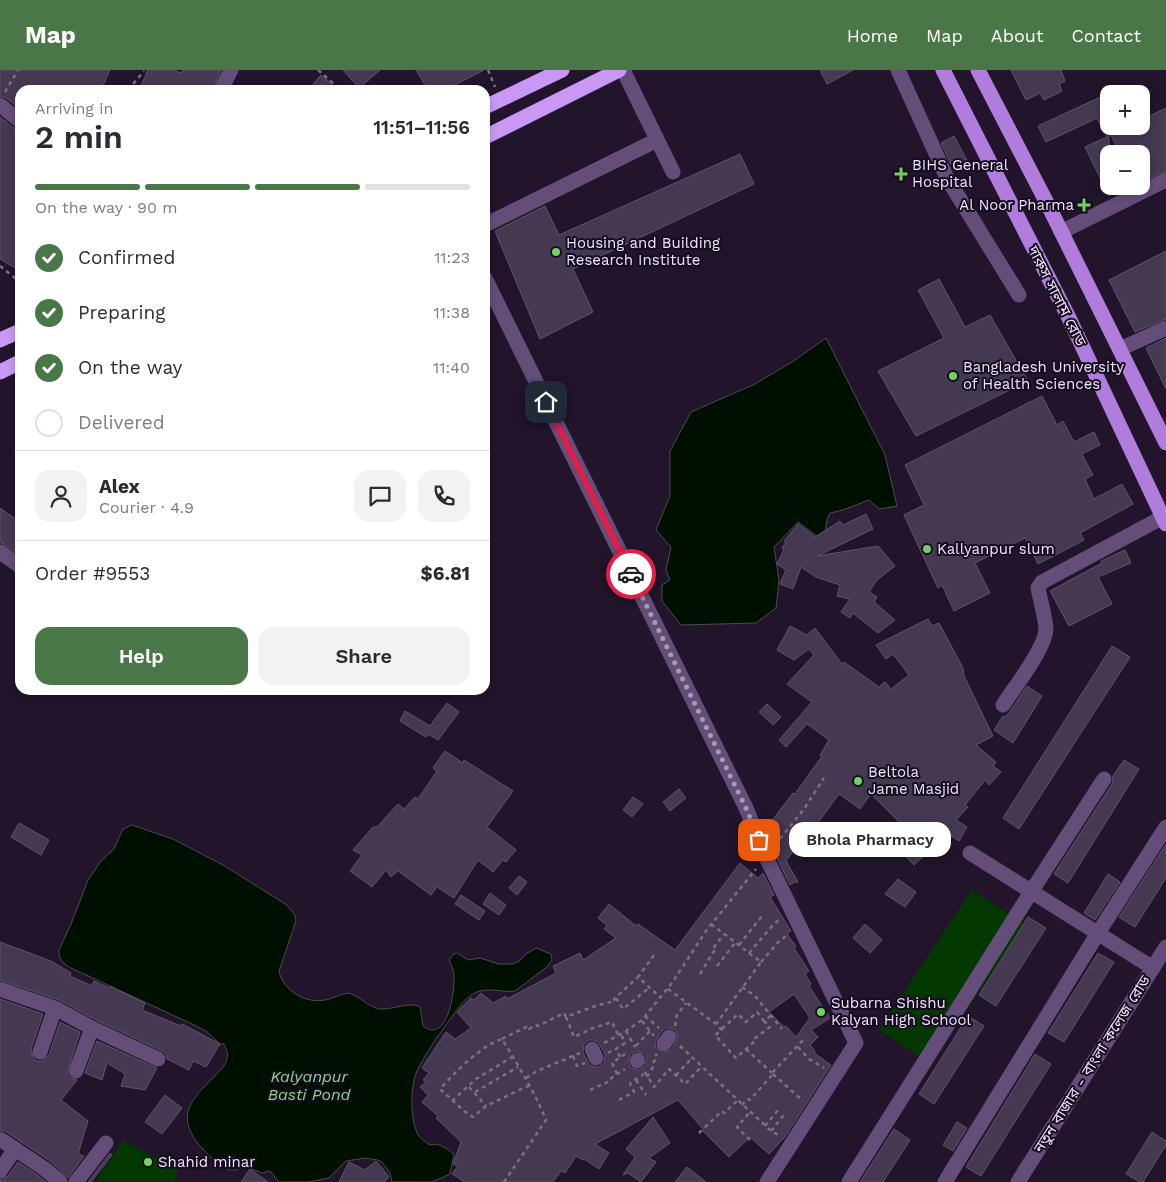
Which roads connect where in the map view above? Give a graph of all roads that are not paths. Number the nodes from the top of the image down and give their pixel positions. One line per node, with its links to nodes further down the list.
1 (231, 70): 7 (street)
2 (562, 70): 9 (highway)
3 (621, 70): 11 (highway); 12 (street)
4 (898, 70): 18 (street)
5 (943, 70): 26 (main road, দারুস সালাম রোড)
6 (978, 70): 16 (main road)
7 (224, 85)
8 (2, 99): 10 (street)
9 (490, 104)
10 (15, 115)
11 (490, 135)
12 (657, 140): 13 (street); 15 (street)
13 (673, 172)
14 (1166, 180): 16 (street)
15 (490, 223)
16 (1061, 232): 22 (main road)
17 (490, 288): 49 (street)
18 (1019, 295)
19 (1166, 328): 22 (street)
20 (15, 333): 21 (highway)
21 (0, 340)
22 (1120, 349): 25 (main road)
23 (15, 364): 24 (highway)
24 (0, 372)
25 (1166, 443)
26 (1164, 520): 29 (street)
27 (0, 552): 28 (street)
28 (15, 562)
29 (1003, 705)
30 (1104, 779): 33 (street)
31 (1166, 827): 34 (street)
32 (970, 853): 33 (street)
33 (1031, 892): 34 (street); 50 (street)
34 (1098, 933): 36 (street); 51 (street)
35 (1166, 947): 36 (street, নতুন বাজার - বাংলা কলেজ রোড)
36 (1153, 968): 52 (street, নতুন বাজার - বাংলা কলেজ রোড)
37 (0, 990): 38 (street)
38 (55, 1008): 39 (street); 40 (street)
39 (92, 1028): 41 (street); 42 (street)
40 (40, 1052)
41 (158, 1059)
42 (76, 1071)
43 (0, 1139): 45 (street)
44 (106, 1143): 48 (street)
45 (16, 1149): 46 (street); 47 (street)
46 (0, 1171)
47 (60, 1182)
48 (76, 1182)
49 (767, 1182)
50 (848, 1182)
51 (945, 1182)
52 (1018, 1182)

